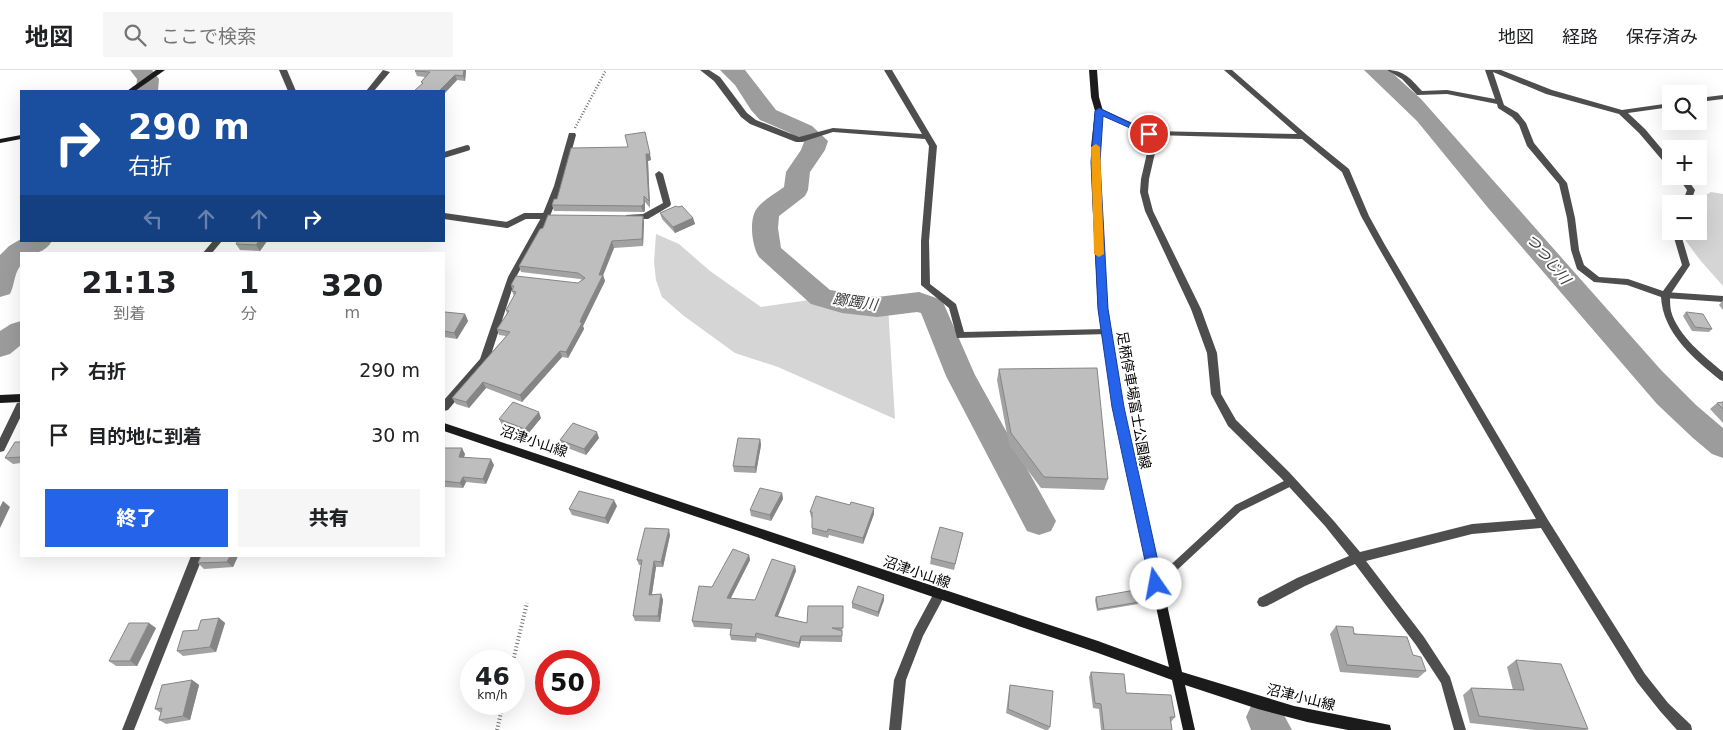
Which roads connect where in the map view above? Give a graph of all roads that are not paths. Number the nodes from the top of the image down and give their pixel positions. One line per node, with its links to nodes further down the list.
1 (161, 70): 11 (main road)
2 (283, 70): 12 (street)
3 (704, 70): 23 (street)
4 (888, 70): 23 (street)
5 (1093, 70): 18 (main road, 足柄停車場富士公園線)
6 (1228, 70): 24 (street)
7 (1391, 70): 16 (street)
8 (1489, 70): 16 (street)
9 (1495, 70): 19 (street)
10 (386, 72): 13 (street)
11 (132, 90)
12 (292, 90)
13 (371, 90)
14 (1723, 97): 15 (street)
15 (1707, 99)
16 (1499, 102): 36 (street)
17 (1662, 106): 19 (street)
18 (1099, 111): 20 (street); 38 (main road, 足柄停車場富士公園線)
19 (1622, 112): 27 (street)
20 (1149, 134): 24 (street); 46 (street)
21 (572, 135): 31 (street)
22 (20, 137): 25 (main road)
23 (928, 137): 38 (street)
24 (1304, 137): 47 (street)
25 (0, 141)
26 (466, 148): 28 (lane)
27 (1662, 154)
28 (445, 155)
29 (659, 174): 32 (street)
30 (445, 216): 31 (lane)
31 (550, 216): 42 (street)
32 (618, 217)
33 (1679, 240): 36 (street)
34 (217, 242): 35 (street)
35 (208, 252)
36 (1665, 295): 37 (lane); 39 (street)
37 (1723, 299)
38 (1106, 332): 50 (main road, 足柄停車場富士公園線)
39 (1723, 377)
40 (20, 398): 41 (main road)
41 (0, 399)
42 (445, 407)
43 (20, 408): 45 (street)
44 (445, 427): 51 (main road, 沼津小山線)
45 (0, 448)
46 (1291, 482): 49 (street); 50 (lane)
47 (1544, 523): 49 (street); 59 (street)
48 (197, 557): 54 (street)
49 (1357, 558): 52 (street); 58 (street)
50 (1156, 584): 53 (main road, 足柄停車場富士公園線)
51 (938, 595): 53 (main road, 沼津小山線); 55 (street)
52 (1263, 602)
53 (1177, 676): 56 (main road, 足柄停車場富士公園線); 57 (main road, 沼津小山線)
54 (128, 730)
55 (895, 730)
56 (1189, 730)
57 (1386, 730)
58 (1460, 730)
59 (1686, 730)

